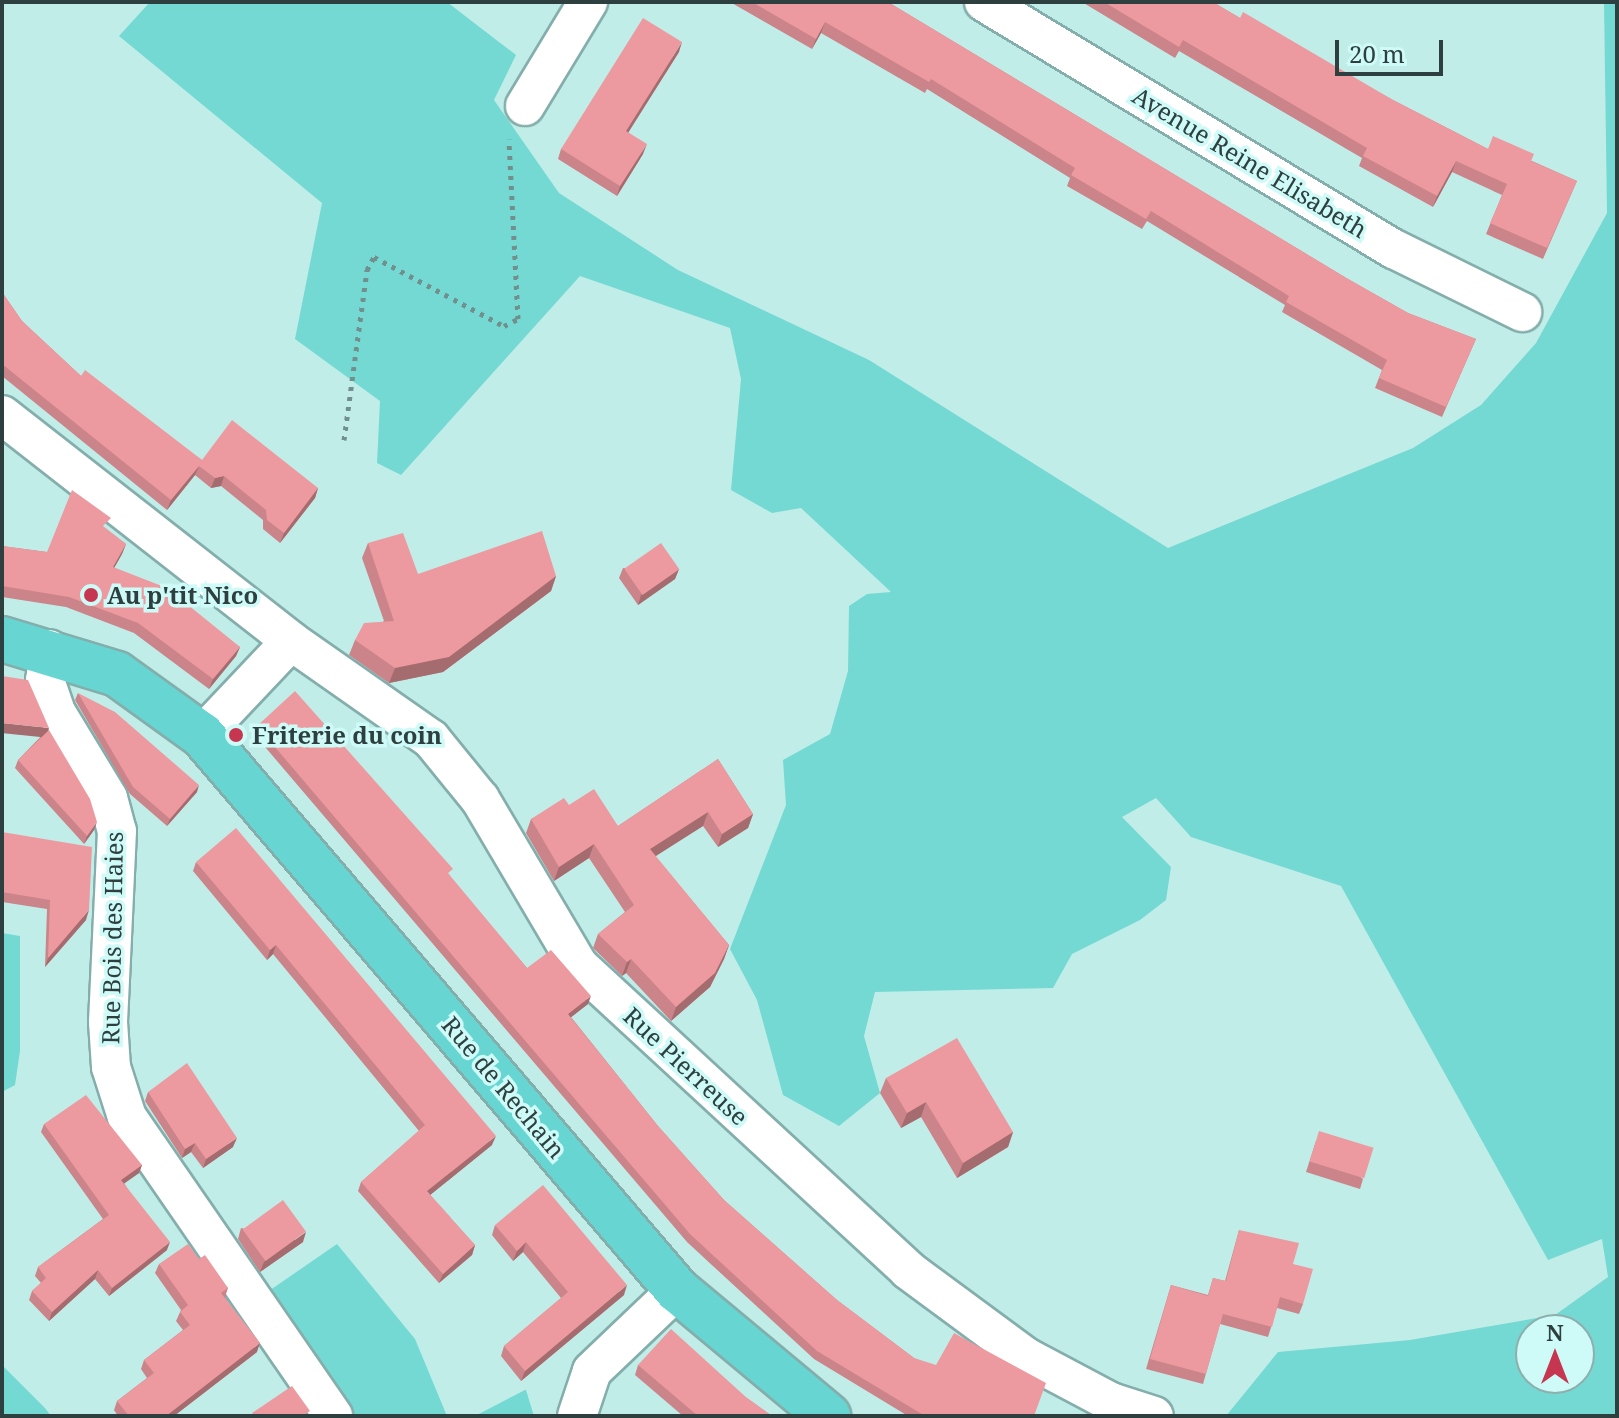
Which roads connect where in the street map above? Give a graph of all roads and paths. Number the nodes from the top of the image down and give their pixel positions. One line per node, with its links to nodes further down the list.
1 (588, 2): 3 (street)
2 (984, 2): 4 (street, Avenue Reine Elisabeth)
3 (525, 106): 6 (path)
4 (1522, 312)
5 (2, 415): 8 (street, Rue Pierreuse)
6 (344, 440)
7 (2, 639): 9 (main road, Rue de Rechain)
8 (291, 641): 10 (street); 15 (street, Rue Pierreuse)
9 (49, 649): 10 (main road, Rue de Rechain); 12 (street, Rue Bois des Haies)
10 (202, 735): 11 (main road, Rue de Rechain)
11 (677, 1290): 13 (street); 14 (main road, Rue de Rechain)
12 (333, 1416)
13 (577, 1416)
14 (828, 1416)
15 (1154, 1416)

